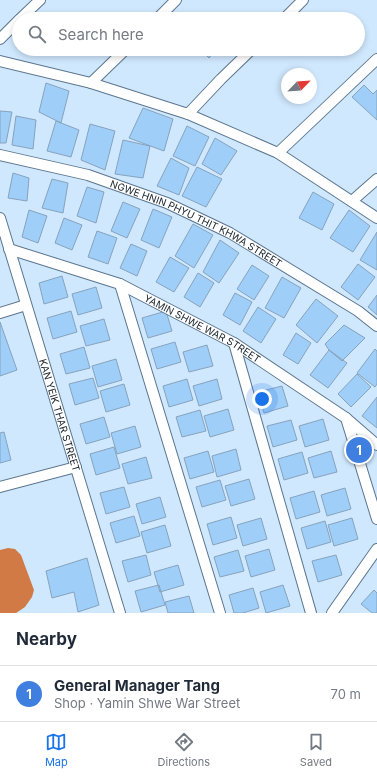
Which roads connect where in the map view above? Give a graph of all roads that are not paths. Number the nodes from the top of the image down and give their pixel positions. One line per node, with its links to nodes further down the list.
1 (40, 0): 4 (street)
2 (176, 0): 5 (street)
3 (303, 0): 6 (street)
4 (28, 12)
5 (163, 12)
6 (291, 12)
7 (12, 28): 8 (street)
8 (0, 39)
9 (119, 56): 13 (street)
10 (245, 56): 14 (street)
11 (377, 59): 15 (street)
12 (0, 61): 13 (street)
13 (91, 83): 14 (street)
14 (188, 114): 15 (street)
15 (278, 153): 18 (street)
16 (0, 155): 25 (street, NGWE HNIN PHYU THIT KHWA STREET)
17 (377, 179): 18 (street)
18 (352, 201): 20 (street)
19 (0, 218): 21 (street, KAN YEIK THAR STREET)
20 (377, 218)
21 (9, 249): 22 (street, YAMIN SHWE WAR STREET); 23 (street, KAN YEIK THAR STREET)
22 (120, 284): 26 (street, YAMIN SHWE WAR STREET); 34 (street)
23 (26, 305): 24 (street); 29 (street, KAN YEIK THAR STREET)
24 (0, 313)
25 (377, 326)
26 (234, 343): 27 (street, YAMIN SHWE WAR STREET); 35 (street)
27 (346, 418): 28 (street, YAMIN SHWE WAR STREET); 31 (street)
28 (377, 445)
29 (76, 467): 30 (street); 33 (street, KAN YEIK THAR STREET)
30 (0, 487)
31 (377, 519)
32 (377, 549): 36 (street)
33 (120, 613)
34 (220, 613)
35 (312, 613)
36 (332, 613)

